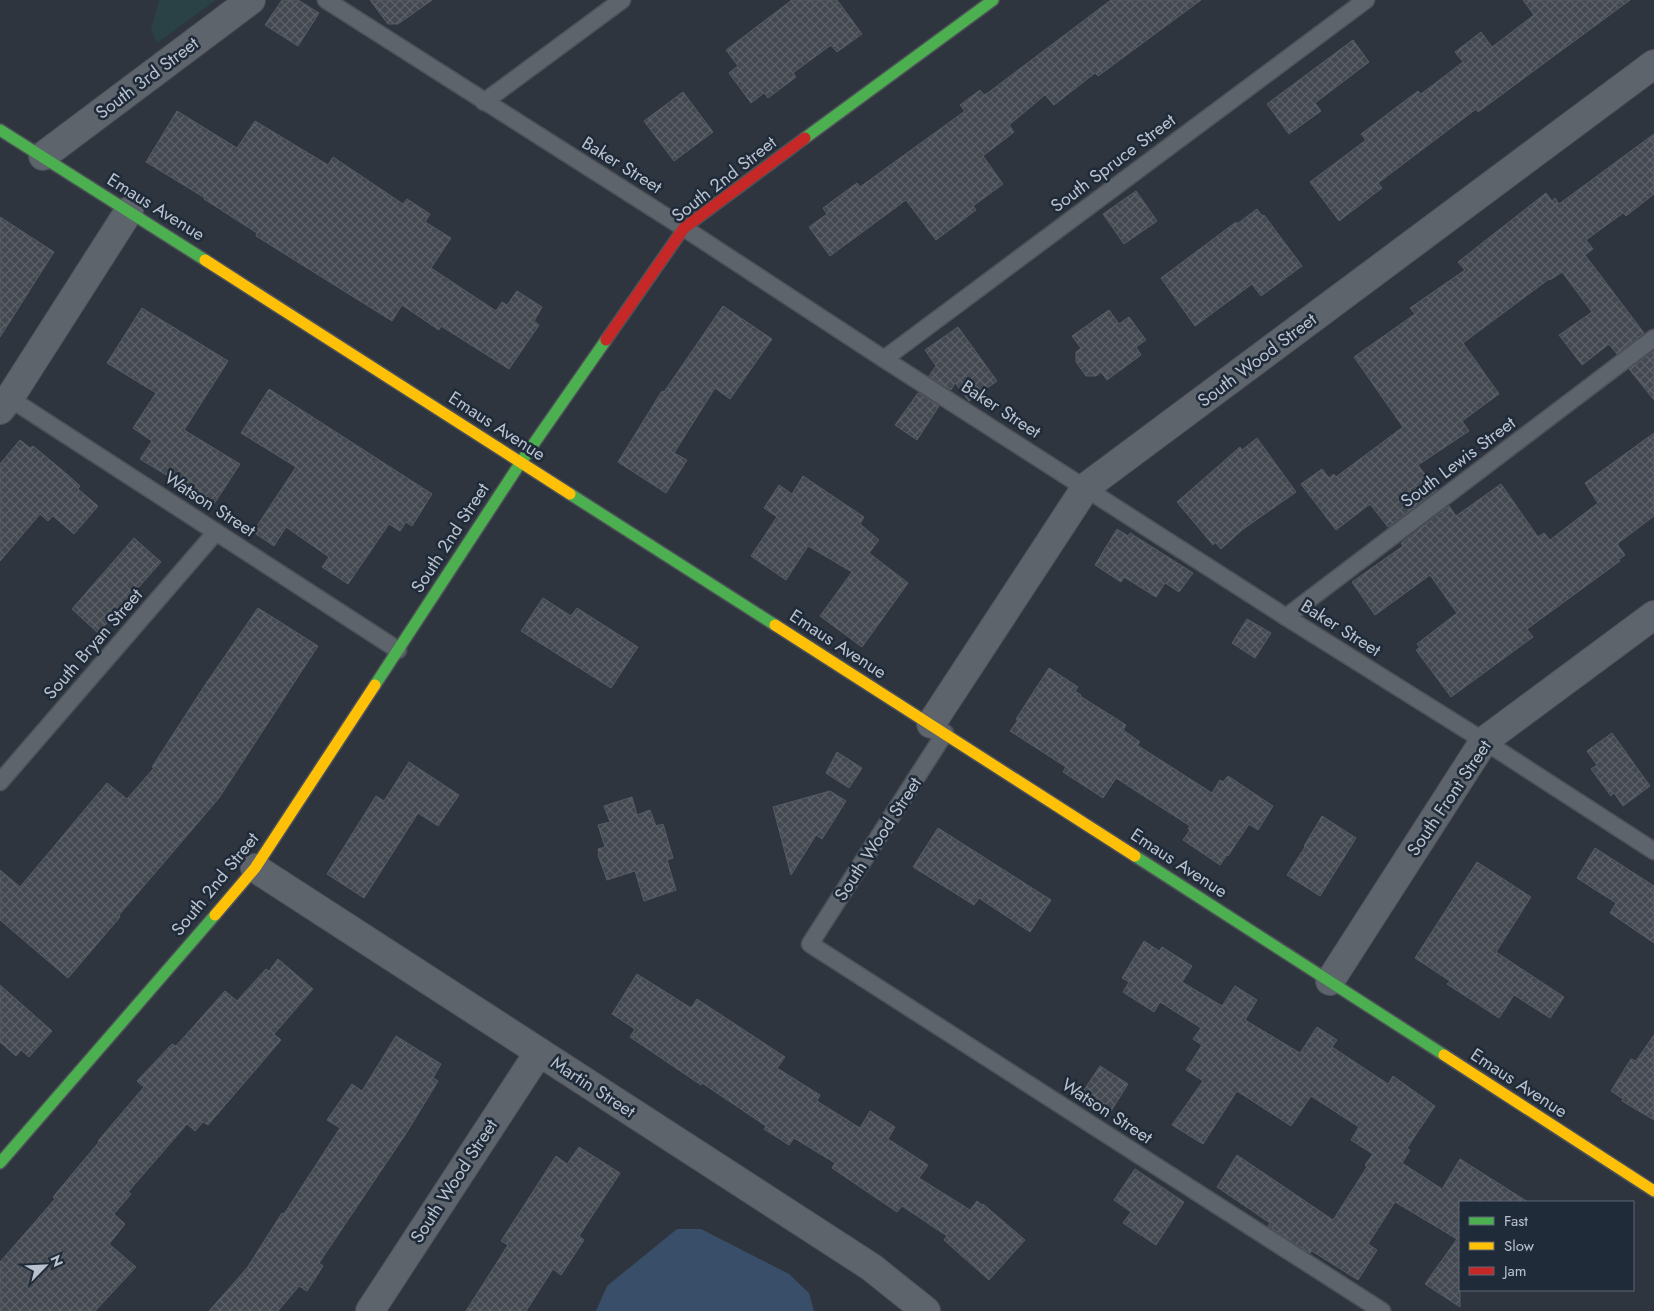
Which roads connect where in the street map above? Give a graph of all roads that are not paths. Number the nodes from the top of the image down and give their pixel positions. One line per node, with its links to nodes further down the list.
1 (251, 0): 9 (street, South 3rd Street)
2 (326, 0): 7 (lane, Baker Street)
3 (622, 0): 7 (lane)
4 (993, 0): 11 (main road, South 2nd Street)
5 (1366, 0): 13 (lane, South Spruce Street)
6 (1654, 64): 16 (street, South Wood Street)
7 (484, 102): 11 (lane, Baker Street)
8 (0, 130): 9 (main road, Emaus Avenue)
9 (43, 156): 10 (main road, Emaus Avenue)
10 (130, 211): 14 (street); 15 (main road, Emaus Avenue)
11 (684, 228): 13 (lane, Baker Street); 15 (main road, South 2nd Street)
12 (1654, 338): 19 (lane, South Lewis Street)
13 (884, 359): 16 (lane, Baker Street)
14 (3, 400): 17 (lane, Watson Street)
15 (521, 462): 20 (main road, South 2nd Street); 21 (main road, Emaus Avenue)
16 (1086, 487): 19 (lane, Baker Street); 21 (street, South Wood Street)
17 (216, 532): 20 (lane, Watson Street); 23 (lane, South Bryan Street)
18 (1654, 615): 22 (street, South Front Street)
19 (1286, 616): 22 (lane, Baker Street)
20 (398, 650): 25 (main road, South 2nd Street)
21 (938, 729): 26 (lane, South Wood Street); 27 (main road, Emaus Avenue)
22 (1484, 741): 24 (lane, Baker Street); 27 (street, South Front Street)
23 (0, 782)
24 (1654, 851)
25 (255, 868): 28 (street, Martin Street); 29 (main road, South 2nd Street)
26 (810, 944): 31 (lane, Watson Street)
27 (1330, 981): 30 (main road, Emaus Avenue)
28 (539, 1052): 32 (street, South Wood Street); 33 (street, Martin Street)
29 (0, 1163)
30 (1654, 1191)
31 (1372, 1309)
32 (370, 1311)
33 (926, 1311)

